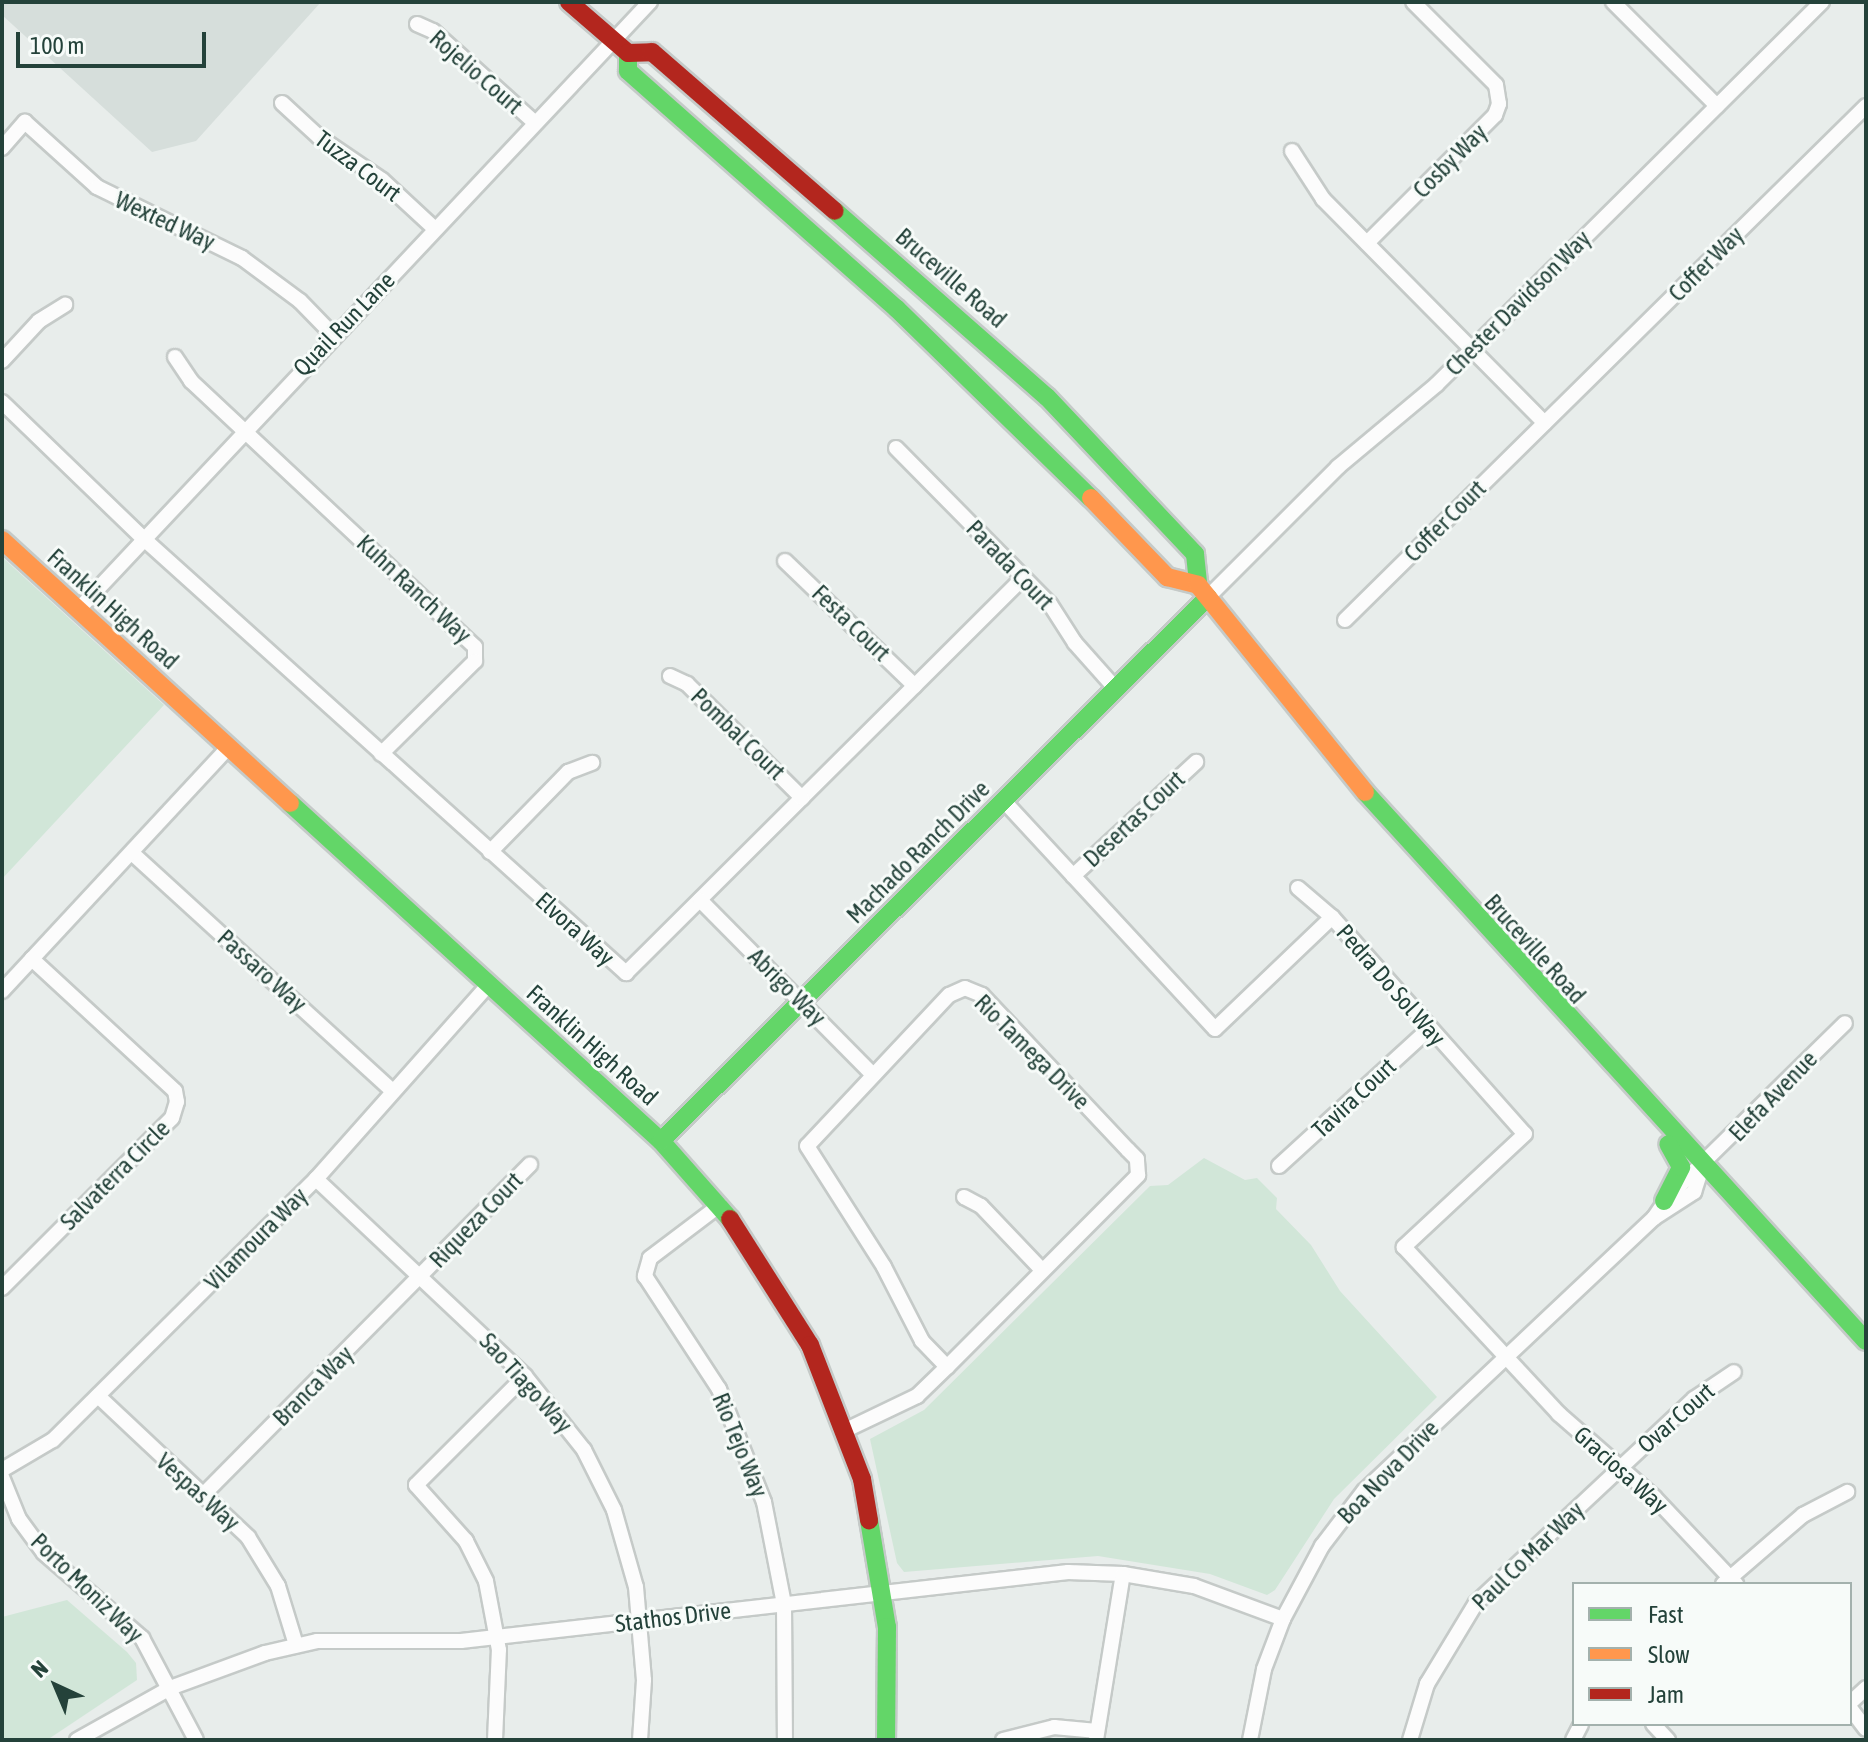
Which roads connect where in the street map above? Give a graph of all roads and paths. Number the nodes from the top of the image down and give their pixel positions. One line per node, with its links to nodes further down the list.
1 (569, 2): 7 (main road, Bruceville Road)
2 (650, 2): 7 (street, Quail Run Lane)
3 (1413, 2): 16 (street, Cosby Way)
4 (1613, 2): 10 (street)
5 (1815, 4): 10 (street, Chester Davidson Way)
6 (417, 24): 12 (street, Rojelio Court)
7 (612, 41): 8 (main road, Bruceville Road); 12 (street, Quail Run Lane)
8 (628, 53): 30 (main road, Bruceville Road); 30 (main road, Bruceville Road)
9 (282, 103): 15 (street, Tuzza Court)
10 (1717, 106): 19 (street, Chester Davidson Way)
11 (1866, 106): 23 (street, Coffer Way)
12 (534, 122): 15 (street, Quail Run Lane)
13 (2, 148): 18 (street, Wexted Way)
14 (1292, 151): 16 (street)
15 (435, 229): 18 (street, Quail Run Lane)
16 (1367, 243): 19 (street)
17 (65, 305): 21 (street)
18 (334, 336): 24 (street, Quail Run Lane)
19 (1472, 349): 23 (street); 30 (street, Chester Davidson Way)
20 (175, 357): 24 (street, Kuhn Ranch Way)
21 (2, 361)
22 (2, 402): 26 (street, Elvora Way)
23 (1545, 423): 32 (street, Coffer Court)
24 (244, 432): 26 (street, Quail Run Lane); 37 (street, Kuhn Ranch Way)
25 (896, 448): 29 (street, Parada Court)
26 (144, 539): 31 (street, Quail Run Lane); 37 (street, Elvora Way)
27 (2, 540): 31 (main road, Franklin High Road)
28 (785, 561): 34 (street, Festa Court)
29 (1024, 577): 34 (street, Elvora Way); 35 (street, Parada Court)
30 (1203, 591): 35 (main road, Machado Ranch Drive); 56 (main road, Bruceville Road)
31 (78, 610): 36 (main road, Franklin High Road)
32 (1345, 620)
33 (670, 676): 40 (street, Pombal Court)
34 (915, 686): 40 (street, Elvora Way)
35 (1116, 689): 41 (main road, Machado Ranch Drive)
36 (229, 747): 43 (street); 49 (main road, Franklin High Road)
37 (381, 754): 42 (street, Elvora Way)
38 (1196, 762): 44 (street, Desertas Court)
39 (592, 763): 42 (street)
40 (802, 798): 46 (street, Elvora Way)
41 (1003, 800): 44 (street, Pedra Do Sol Way); 51 (main road, Machado Ranch Drive)
42 (490, 852): 46 (street, Elvora Way)
43 (132, 853): 48 (street); 55 (street, Passaro Way)
44 (1073, 876): 47 (street, Pedra Do Sol Way)
45 (1298, 888): 47 (street)
46 (700, 900): 51 (street, Abrigo Way)
47 (1332, 917): 53 (street, Pedra Do Sol Way)
48 (32, 959): 50 (street); 67 (street, Salvaterra Circle)
49 (489, 984): 55 (street, Vilamoura Way); 57 (main road, Franklin High Road)
50 (2, 991)
51 (802, 1001): 54 (street, Abrigo Way); 57 (main road, Machado Ranch Drive)
52 (1845, 1023): 60 (street, Elefa Avenue)
53 (1428, 1030): 59 (street, Tavira Court); 69 (street, Pedra Do Sol Way)
54 (873, 1075): 65 (street, Rio Tamega Drive); 70 (street, Rio Tamega Drive)
55 (392, 1090): 61 (street, Vilamoura Way)
56 (1663, 1125): 60 (main road, Bruceville Road); 64 (main road)
57 (661, 1141): 63 (main road, Franklin High Road)
58 (530, 1164): 66 (street, Riqueza Court)
59 (1279, 1166)
60 (1702, 1168): 64 (street, Elefa Avenue); 68 (main road, Bruceville Road)
61 (316, 1179): 66 (street, Sao Tiago Way); 73 (street, Vilamoura Way)
62 (964, 1197): 65 (street)
63 (720, 1205): 74 (main road, Franklin High Road); 83 (street, Rio Tejo Way)
64 (1659, 1210): 69 (street, Elefa Avenue)
65 (1042, 1270): 70 (street, Rio Tamega Drive)
66 (423, 1276): 72 (street, Sao Tiago Way); 79 (street, Branca Way)
67 (2, 1288)
68 (1862, 1336)
69 (1505, 1357): 75 (street, Graciosa Way); 84 (street, Boa Nova Drive)
70 (947, 1367): 74 (street, Rio Tamega Drive)
71 (1734, 1372): 75 (street, Ovar Court)
72 (525, 1376): 85 (street, Sao Tiago Way); 86 (street)
73 (98, 1396): 76 (street, Vilamoura Way); 79 (street, Vespas Way)
74 (846, 1430): 82 (main road, Franklin High Road)
75 (1620, 1468): 81 (street, Graciosa Way); 102 (street, Paul Co Mar Way)
76 (2, 1470)
77 (2, 1477): 88 (street, Porto Moniz Way)
78 (1847, 1492): 81 (street)
79 (203, 1495): 87 (street, Vespas Way)
80 (1123, 1574): 82 (street, Stathos Drive); 84 (street, Stathos Drive); 93 (street)
81 (1729, 1582)
82 (883, 1592): 83 (street, Stathos Drive); 99 (main road, Franklin High Road)
83 (784, 1604): 85 (street, Stathos Drive); 98 (street, Rio Tejo Way)
84 (1283, 1619): 101 (street, Boa Nova Drive)
85 (641, 1620): 86 (street, Stathos Drive); 97 (street, Sao Tiago Way)
86 (498, 1637): 87 (street, Stathos Drive); 96 (street)
87 (296, 1645): 88 (street, Stathos Drive)
88 (170, 1688): 94 (street, Stathos Drive); 95 (street, Porto Moniz Way)
89 (1866, 1688): 90 (street)
90 (1852, 1703)
91 (1852, 1708): 92 (street)
92 (1866, 1729)
93 (1096, 1736): 100 (street)
94 (77, 1740)
95 (196, 1740)
96 (495, 1740)
97 (640, 1740)
98 (785, 1740)
99 (886, 1740)
100 (1003, 1740)
101 (1250, 1740)
102 (1410, 1740)

